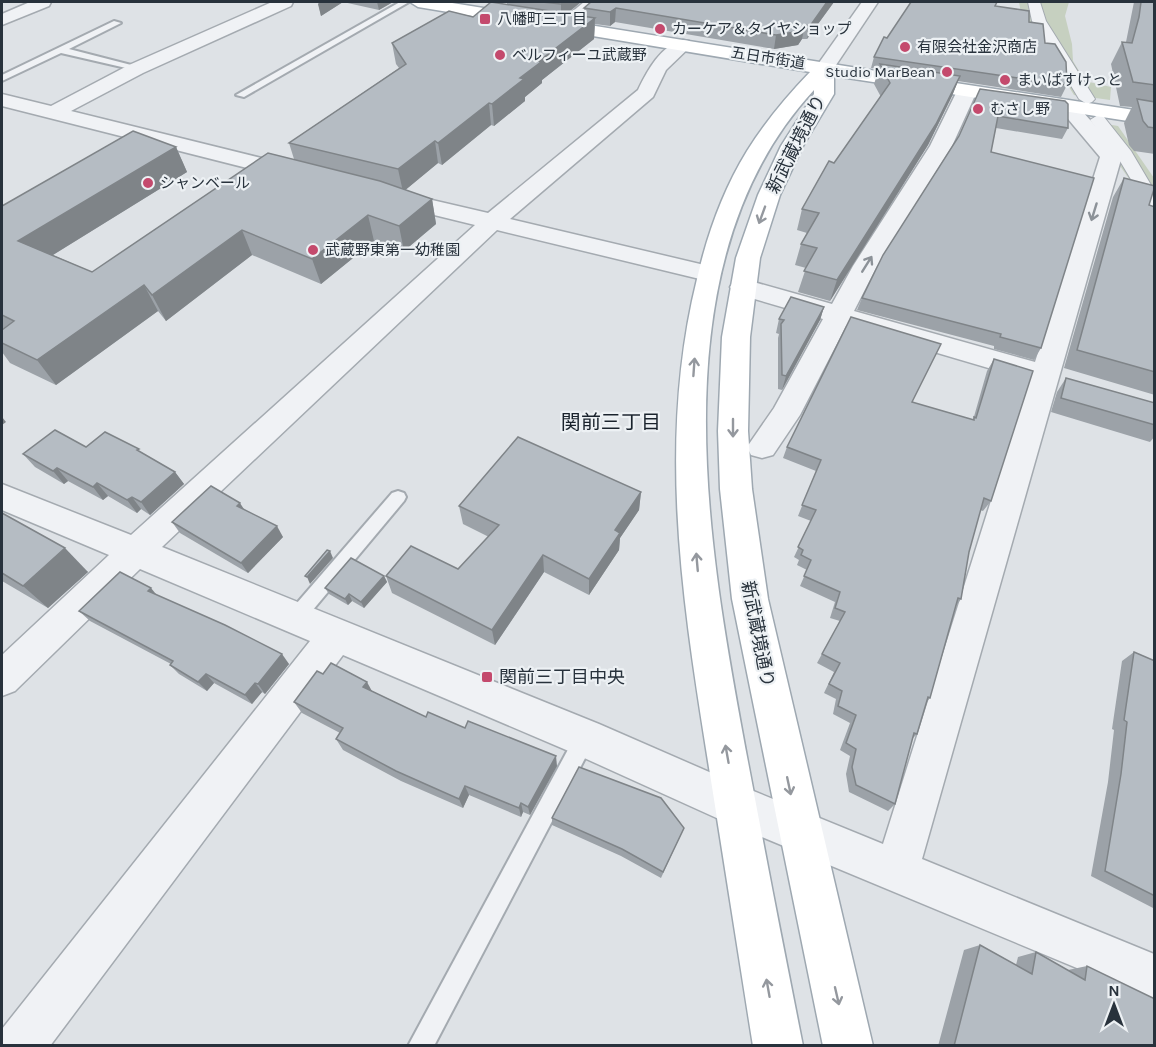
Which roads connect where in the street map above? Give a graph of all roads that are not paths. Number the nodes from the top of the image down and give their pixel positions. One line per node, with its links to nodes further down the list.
1 (44, 2): 9 (street)
2 (285, 2): 15 (street)
3 (405, 2): 18 (lane)
4 (418, 2): 8 (main road, 五日市街道)
5 (593, 2): 11 (street)
6 (870, 2): 14 (street)
7 (1034, 2): 20 (street)
8 (448, 4): 11 (main road, 五日市街道)
9 (2, 20)
10 (117, 23): 13 (lane)
11 (566, 26): 12 (main road, 五日市街道)
12 (683, 45): 14 (main road, 五日市街道); 29 (street)
13 (60, 50): 15 (lane); 16 (lane)
14 (825, 67): 17 (main road, 五日市街道); 30 (main road, 新武蔵境通り); 31 (main road, 新武蔵境通り, one-way to 31)
15 (136, 69): 21 (street)
16 (2, 78)
17 (967, 91): 20 (main road, 五日市街道); 32 (street, one-way to 17)
18 (241, 95)
19 (2, 100): 21 (street)
20 (1078, 103): 22 (main road, 五日市街道); 33 (street, one-way to 33)
21 (53, 113): 24 (street)
22 (1155, 119)
23 (1098, 120): 28 (street)
24 (154, 138): 25 (street); 26 (street)
25 (124, 156)
26 (317, 179)
27 (363, 190): 29 (street)
28 (1155, 204)
29 (491, 223): 30 (street); 37 (street)
30 (708, 273): 42 (main road, 新武蔵境通り, one-way to 30)
31 (742, 287): 32 (street); 43 (main road, 新武蔵境通り, one-way to 43)
32 (838, 315): 33 (street); 34 (street)
33 (1055, 379): 44 (street)
34 (762, 447)
35 (2, 496): 37 (street)
36 (398, 497): 38 (lane)
37 (136, 551): 38 (street); 40 (street)
38 (296, 617): 39 (street)
39 (336, 635): 41 (street); 46 (street)
40 (2, 679)
41 (585, 738): 42 (street); 47 (lane)
42 (736, 805): 43 (street); 48 (main road, 新武蔵境通り, one-way to 42)
43 (799, 831): 44 (street); 49 (main road, 新武蔵境通り, one-way to 49)
44 (897, 869): 45 (street)
45 (1155, 977)
46 (19, 1046)
47 (420, 1046)
48 (778, 1046)
49 (848, 1046)

